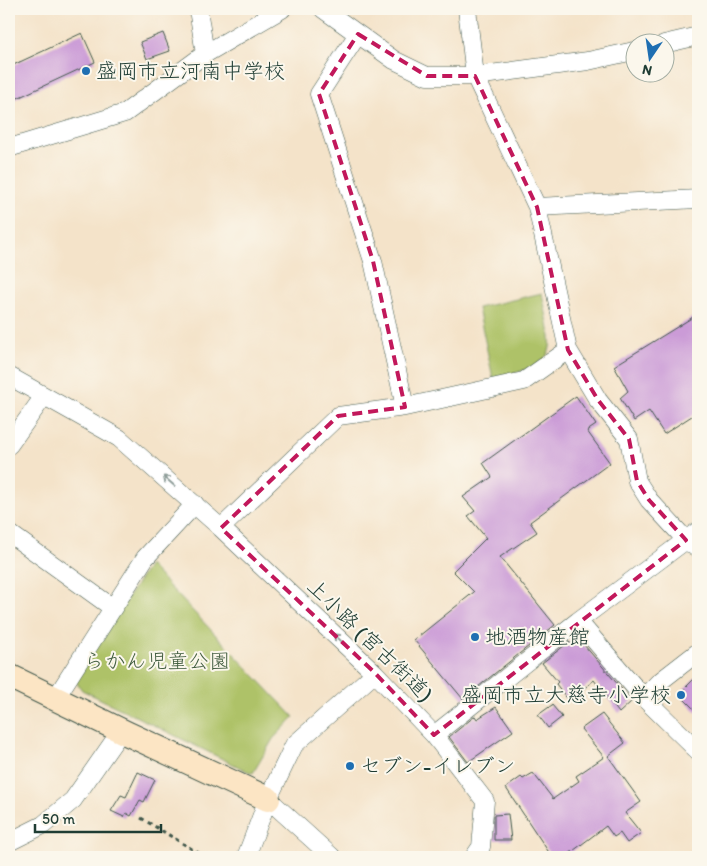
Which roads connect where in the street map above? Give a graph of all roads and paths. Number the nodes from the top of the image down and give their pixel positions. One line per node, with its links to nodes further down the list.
1 (198, 9): 9 (street)
2 (282, 9): 9 (street)
3 (323, 9): 5 (street)
4 (467, 9): 10 (street)
5 (358, 34): 10 (street); 17 (street)
6 (698, 36): 7 (street)
7 (674, 42)
8 (624, 53): 10 (street)
9 (206, 54): 11 (street)
10 (475, 76): 13 (street)
11 (9, 148)
12 (698, 199): 13 (street)
13 (537, 207): 14 (street)
14 (568, 350): 17 (street); 22 (street)
15 (9, 376): 16 (street, 上小路 (宮古街道))
16 (44, 396): 18 (street); 19 (street, 上小路 (宮古街道), one-way to 16)
17 (406, 407): 20 (street)
18 (9, 445)
19 (195, 504): 20 (street, 上小路 (宮古街道)); 23 (street)
20 (221, 528): 26 (street, 上小路 (宮古街道), one-way to 20)
21 (9, 533): 23 (street)
22 (694, 540): 24 (street, 上小路 (宮古街道))
23 (113, 608): 29 (street)
24 (578, 621): 28 (street); 31 (street, 上小路 (宮古街道))
25 (698, 652): 28 (street)
26 (375, 673): 31 (street, 上小路 (宮古街道)); 33 (street)
27 (9, 676): 29 (street)
28 (644, 698): 32 (street)
29 (55, 699): 30 (street)
30 (121, 731): 33 (street); 35 (street)
31 (434, 735): 39 (street)
32 (698, 751)
33 (268, 799): 37 (street); 38 (street)
34 (141, 818): 36 (path)
35 (9, 842)
36 (205, 857)
37 (246, 857)
38 (332, 857)
39 (474, 857)

